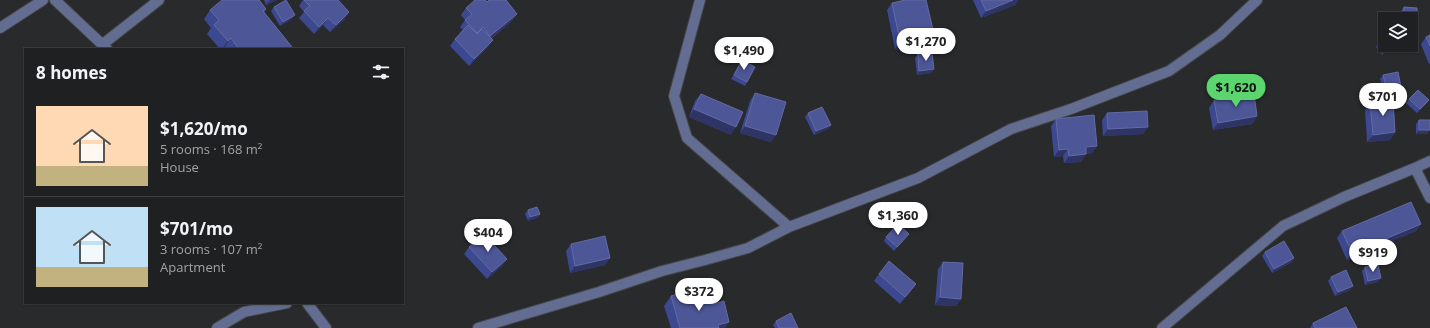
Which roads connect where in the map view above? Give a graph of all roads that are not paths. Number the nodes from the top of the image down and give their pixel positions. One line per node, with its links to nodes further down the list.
1 (43, 0): 6 (street)
2 (55, 0): 7 (street)
3 (159, 0): 7 (street)
4 (700, 0): 11 (street)
5 (1256, 0): 11 (street)
6 (0, 28)
7 (105, 47)
8 (1430, 161): 9 (street)
9 (1415, 168): 10 (street); 17 (street)
10 (1430, 198)
11 (789, 227): 16 (street)
12 (282, 304): 14 (street)
13 (308, 304): 15 (street)
14 (217, 328)
15 (326, 328)
16 (479, 328)
17 (1162, 328)

